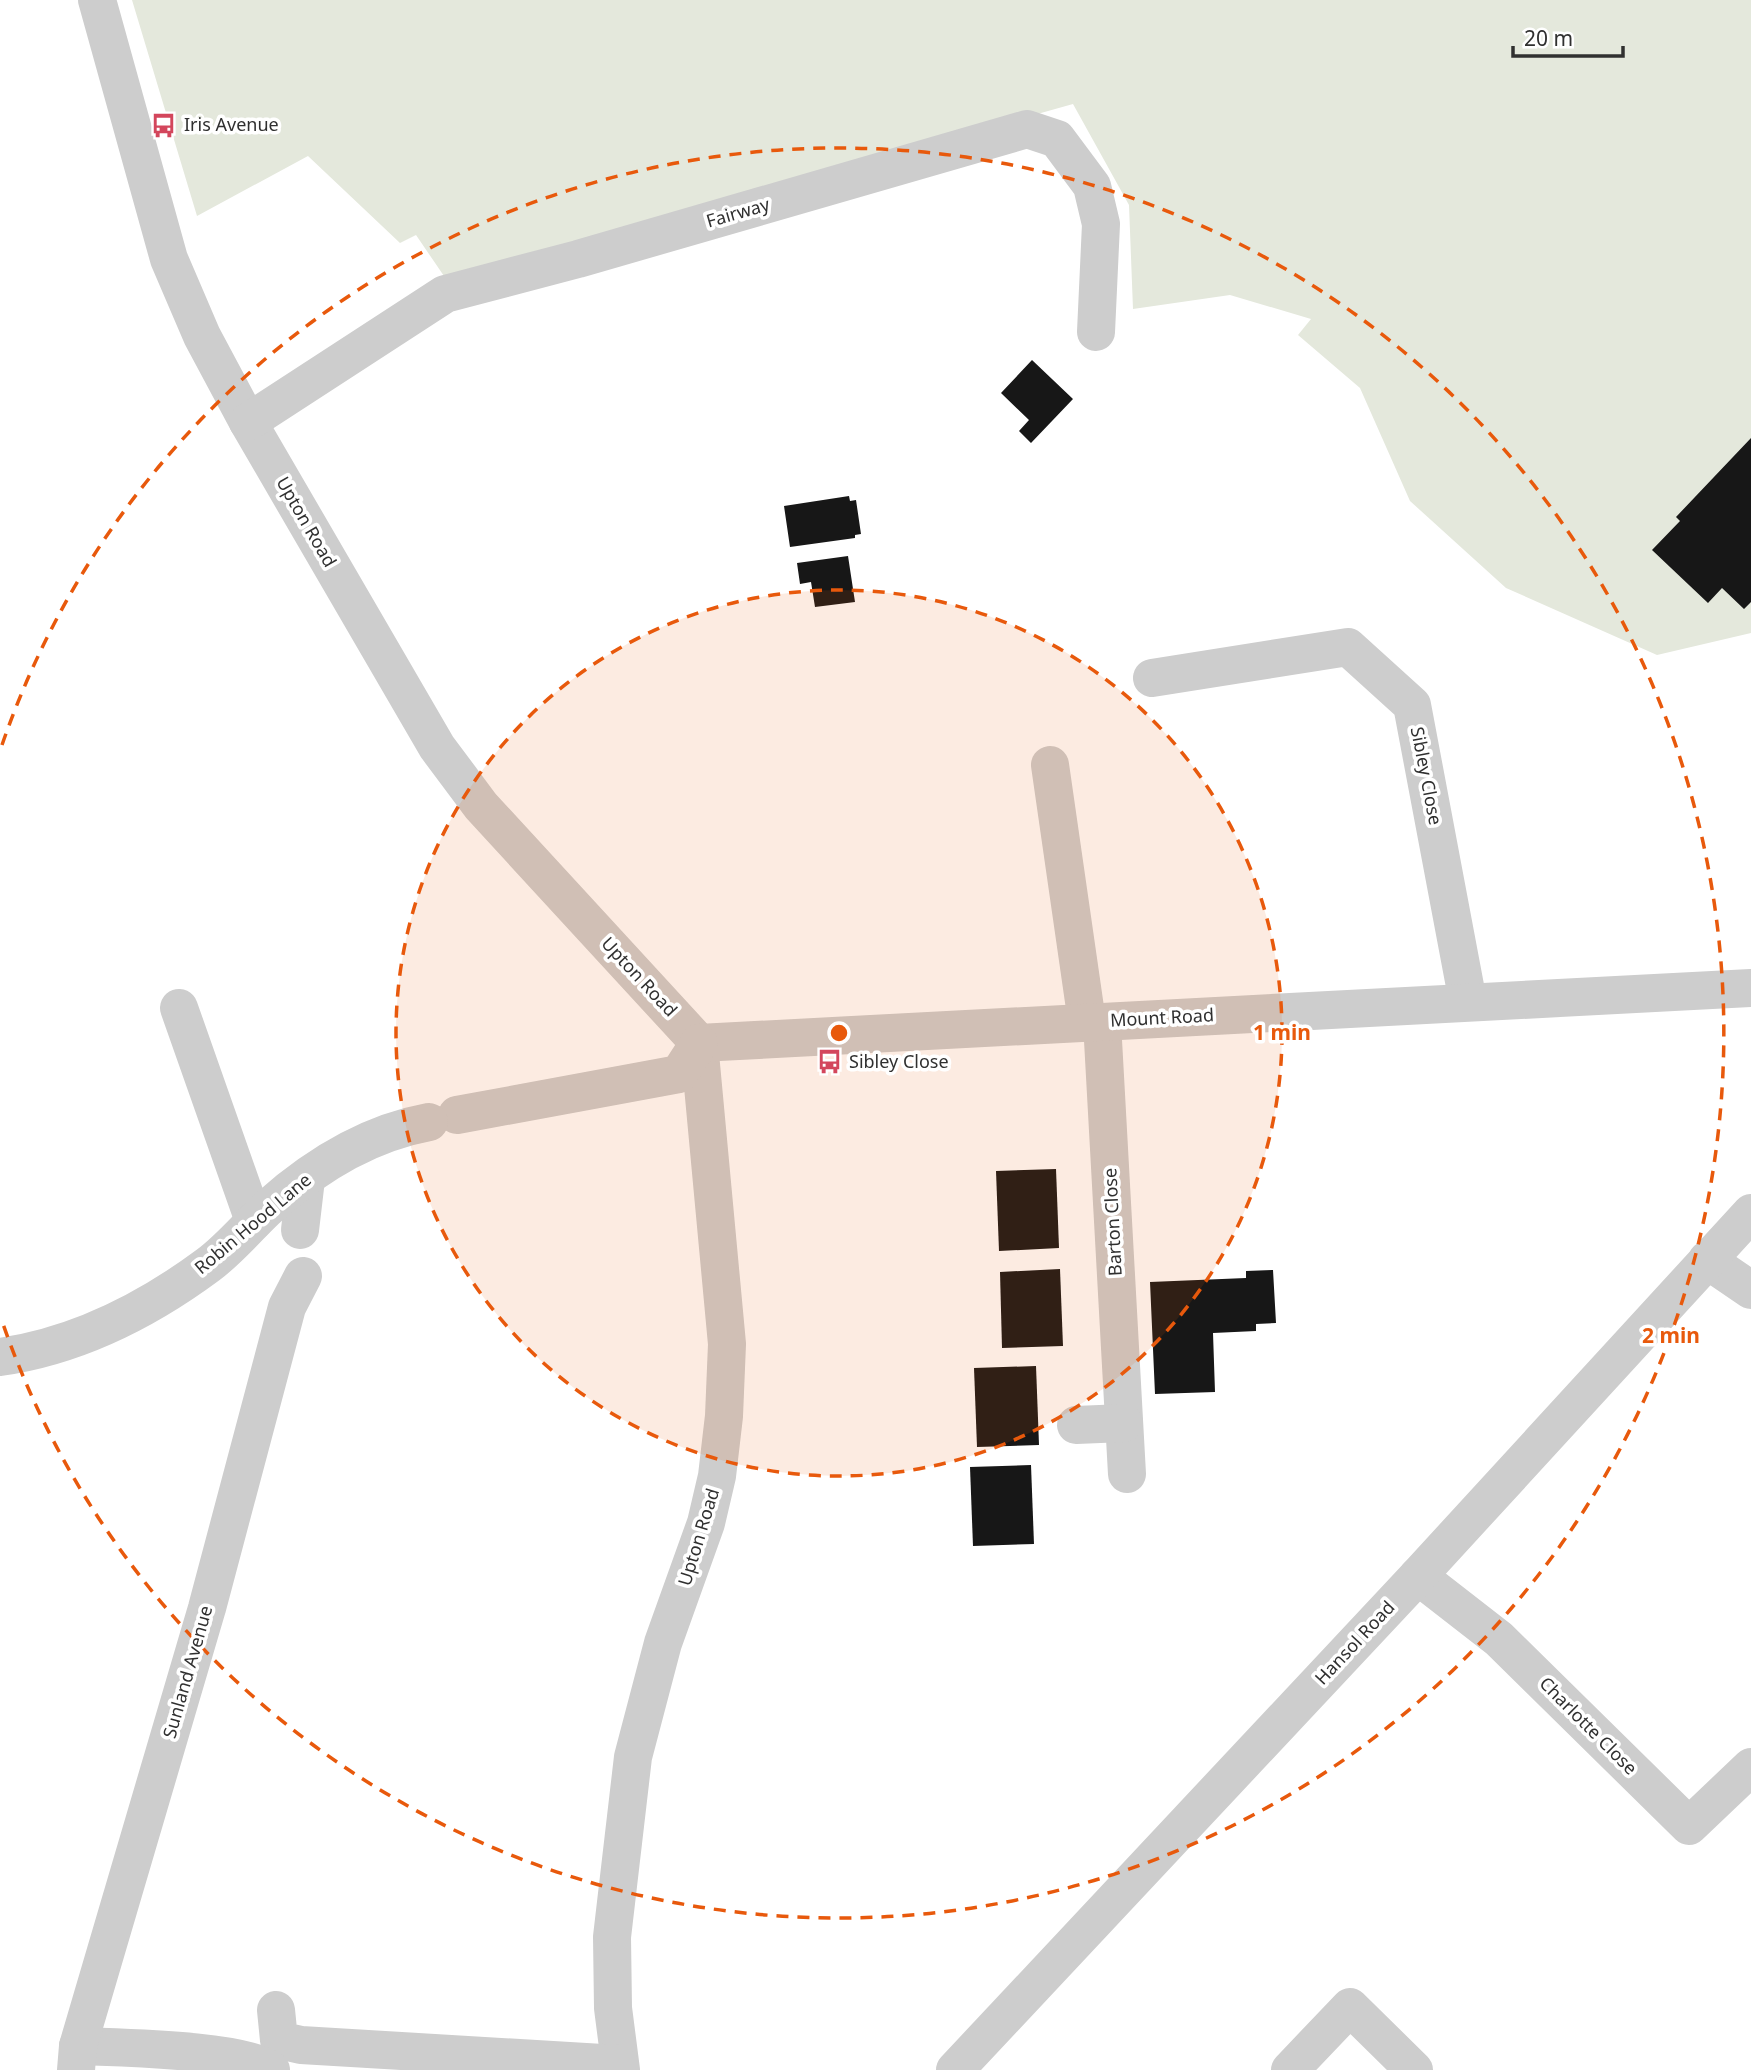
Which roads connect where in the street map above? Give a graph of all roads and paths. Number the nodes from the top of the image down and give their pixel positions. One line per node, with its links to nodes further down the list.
1 (97, 0): 3 (street, Upton Road)
2 (1096, 332): 3 (street, Fairway)
3 (248, 422): 10 (street, Upton Road)
4 (1152, 678): 7 (street, Sibley Close)
5 (1050, 765): 9 (street, Barton Close)
6 (1751, 988): 7 (street, Mount Road)
7 (1468, 1002): 9 (street, Mount Road)
8 (179, 1008): 13 (street)
9 (1094, 1022): 10 (street, Mount Road); 19 (street, Barton Close)
10 (699, 1043): 11 (street, Robin Hood Lane); 26 (street, Upton Road)
11 (306, 1178): 13 (street, Robin Hood Lane); 14 (street)
12 (1751, 1213): 15 (street, Hansol Road)
13 (254, 1221): 18 (street, Robin Hood Lane)
14 (300, 1230)
15 (1707, 1260): 17 (street); 22 (street, Hansol Road)
16 (303, 1276): 25 (street, Sunland Avenue)
17 (1751, 1290)
18 (0, 1357)
19 (1125, 1423): 20 (street); 21 (street, Barton Close)
20 (1076, 1425)
21 (1127, 1474)
22 (1418, 1576): 23 (street, Charlotte Close); 28 (street, Hansol Road)
23 (1751, 1767)
24 (276, 2010): 26 (street)
25 (77, 2058): 27 (street)
26 (620, 2067)
27 (271, 2070)
28 (956, 2070)
29 (1290, 2070): 30 (street)
30 (1414, 2070)

